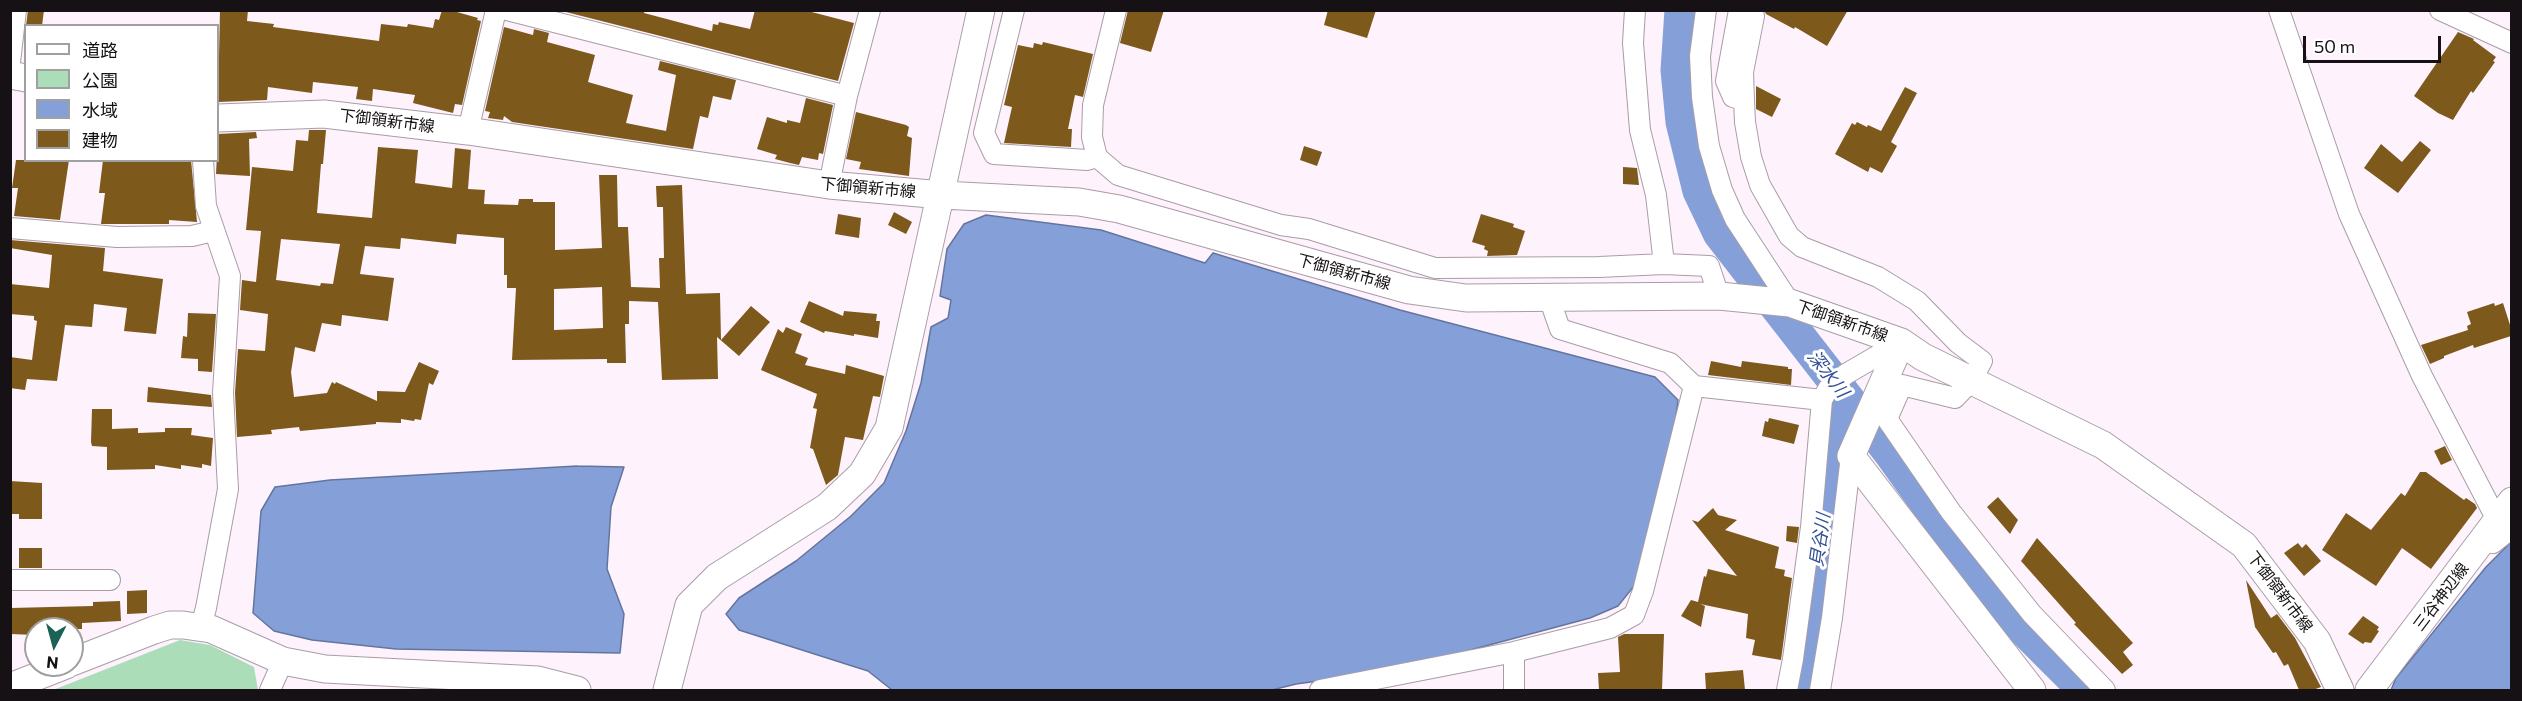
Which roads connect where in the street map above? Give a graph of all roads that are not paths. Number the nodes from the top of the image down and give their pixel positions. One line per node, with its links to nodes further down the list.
1 (16, 10): 14 (street)
2 (496, 10): 17 (street)
3 (507, 10): 15 (street)
4 (981, 10): 21 (main road)
5 (1014, 10): 18 (street)
6 (1116, 10): 18 (street)
7 (1635, 10): 24 (street)
8 (1706, 10): 27 (street)
9 (2279, 10): 33 (street)
10 (2440, 10): 13 (street)
11 (866, 11): 15 (street)
12 (1747, 13): 29 (street)
13 (2511, 43)
14 (10, 62)
15 (847, 96): 20 (street)
16 (219, 118): 17 (main road, 下御領新市線)
17 (468, 131): 20 (main road, 下御領新市線)
18 (1097, 157): 24 (street)
19 (203, 162): 23 (street)
20 (829, 185): 21 (main road, 下御領新市線)
21 (942, 195): 25 (main road, 下御領新市線); 44 (main road)
22 (10, 228): 23 (street)
23 (213, 231): 36 (street)
24 (1664, 264): 26 (street)
25 (1548, 296): 26 (main road, 下御領新市線); 30 (street)
26 (1719, 296): 27 (main road, 下御領新市線)
27 (1790, 303): 28 (main road, 下御領新市線)
28 (1901, 342): 29 (main road, 下御領新市線); 31 (street); 32 (main road)
29 (1971, 381): 50 (street); 51 (main road, 下御領新市線)
30 (1694, 386): 31 (street); 37 (street)
31 (1825, 394): 47 (street)
32 (1855, 447): 48 (street); 49 (main road)
33 (2502, 522): 52 (main road, 三谷神辺線)
34 (10, 580): 35 (street)
35 (110, 580)
36 (201, 626): 38 (main road); 39 (main road)
37 (1514, 652): 45 (street); 46 (street)
38 (84, 658)
39 (283, 660): 42 (street); 43 (main road)
40 (35, 677): 41 (main road)
41 (10, 687)
42 (270, 690)
43 (577, 690)
44 (668, 690)
45 (1320, 690)
46 (1514, 690)
47 (1787, 690)
48 (1820, 690)
49 (2032, 690)
50 (2104, 690)
51 (2340, 690)
52 (2369, 690)

